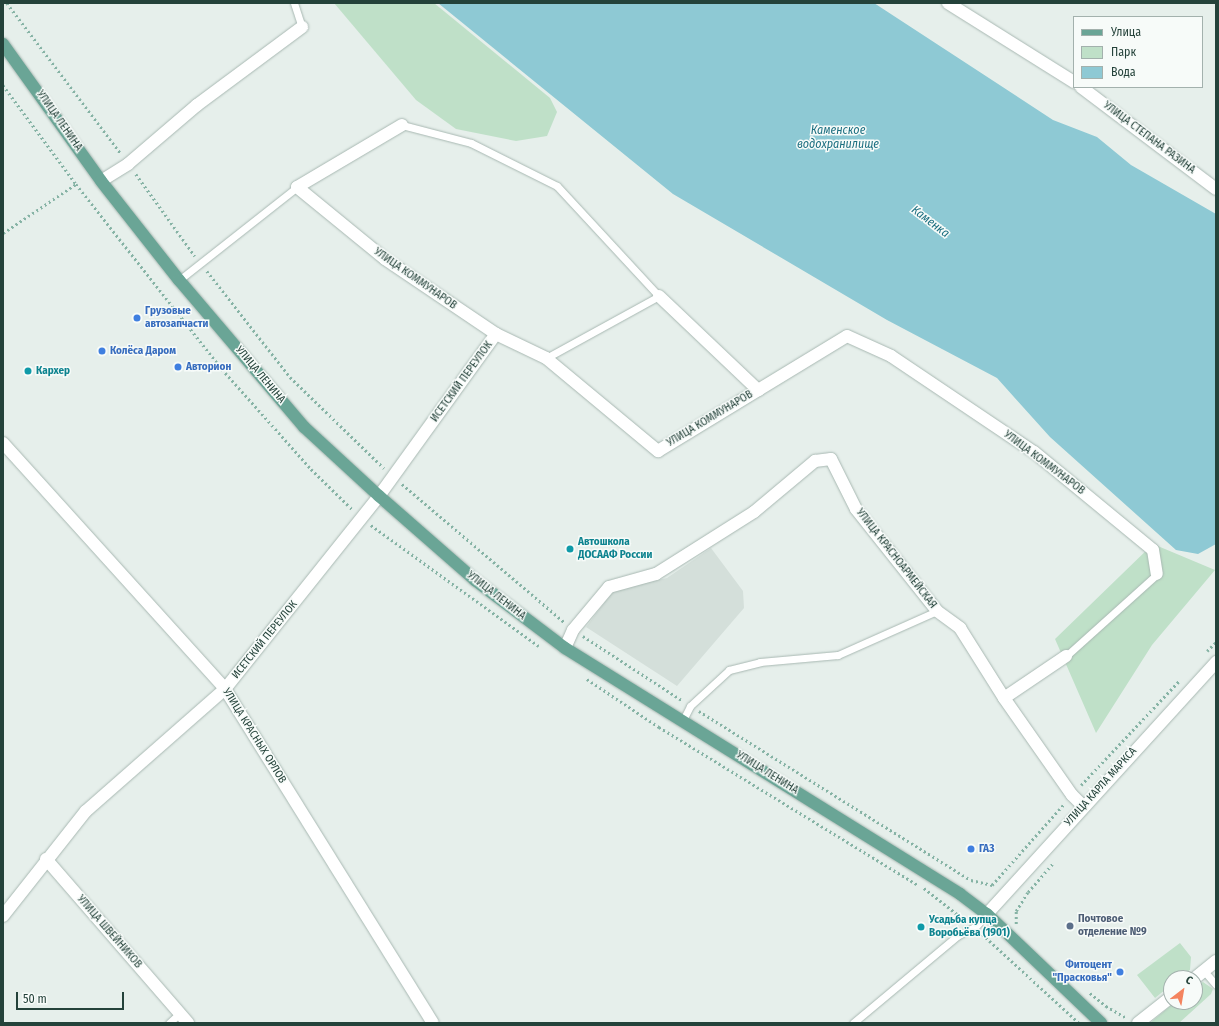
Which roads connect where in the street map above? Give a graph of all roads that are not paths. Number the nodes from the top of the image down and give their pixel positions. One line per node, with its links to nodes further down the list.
1 (294, 3): 3 (lane)
2 (948, 3): 5 (street)
3 (302, 27): 8 (street)
4 (3, 44): 8 (main road, УЛИЦА ЛЕНИНА)
5 (1073, 81)
6 (1082, 88): 10 (street, УЛИЦА СТЕПАНА РАЗИНА)
7 (402, 125): 9 (street); 12 (lane)
8 (101, 181): 11 (main road, УЛИЦА ЛЕНИНА)
9 (297, 187): 11 (lane); 13 (street, УЛИЦА КОММУНАРОВ)
10 (1216, 189)
11 (179, 280): 17 (main road, УЛИЦА ЛЕНИНА)
12 (659, 296): 14 (lane); 15 (street)
13 (496, 334): 14 (street, УЛИЦА КОММУНАРОВ); 17 (street, ИСЕТСКИЙ ПЕРЕУЛОК)
14 (546, 358): 15 (street, УЛИЦА КОММУНАРОВ)
15 (758, 390): 18 (street, УЛИЦА КОММУНАРОВ)
16 (3, 443): 23 (street, УЛИЦА КРАСНЫХ ОРЛОВ)
17 (379, 496): 20 (main road, УЛИЦА ЛЕНИНА); 23 (street, ИСЕТСКИЙ ПЕРЕУЛОК)
18 (1157, 574): 21 (lane)
19 (937, 611): 20 (street, УЛИЦА КРАСНОАРМЕЙСКАЯ); 24 (street, УЛИЦА КРАСНОАРМЕЙСКАЯ); 25 (lane)
20 (565, 648): 25 (main road, УЛИЦА ЛЕНИНА)
21 (1066, 656): 24 (street)
22 (1216, 662): 26 (street, УЛИЦА КАРЛА МАРКСА)
23 (226, 689): 27 (street, ИСЕТСКИЙ ПЕРЕУЛОК); 38 (street, УЛИЦА КРАСНЫХ ОРЛОВ)
24 (1004, 698): 26 (street, УЛИЦА КРАСНОАРМЕЙСКАЯ)
25 (682, 722): 28 (main road, УЛИЦА ЛЕНИНА)
26 (1083, 806): 28 (street, УЛИЦА КАРЛА МАРКСА)
27 (46, 859): 29 (street, ИСЕТСКИЙ ПЕРЕУЛОК); 35 (street, УЛИЦА ШВЕЙНИКОВ)
28 (987, 914): 39 (lane); 40 (main road, УЛИЦА ЛЕНИНА)
29 (3, 916)
30 (1216, 961): 31 (street)
31 (1203, 972)
32 (1203, 976): 33 (lane)
33 (1216, 985)
34 (1163, 1003): 41 (street)
35 (180, 1014): 36 (lane); 37 (street, УЛИЦА ШВЕЙНИКОВ)
36 (169, 1023)
37 (188, 1023)
38 (433, 1023)
39 (853, 1023)
40 (1101, 1023)
41 (1138, 1023)

